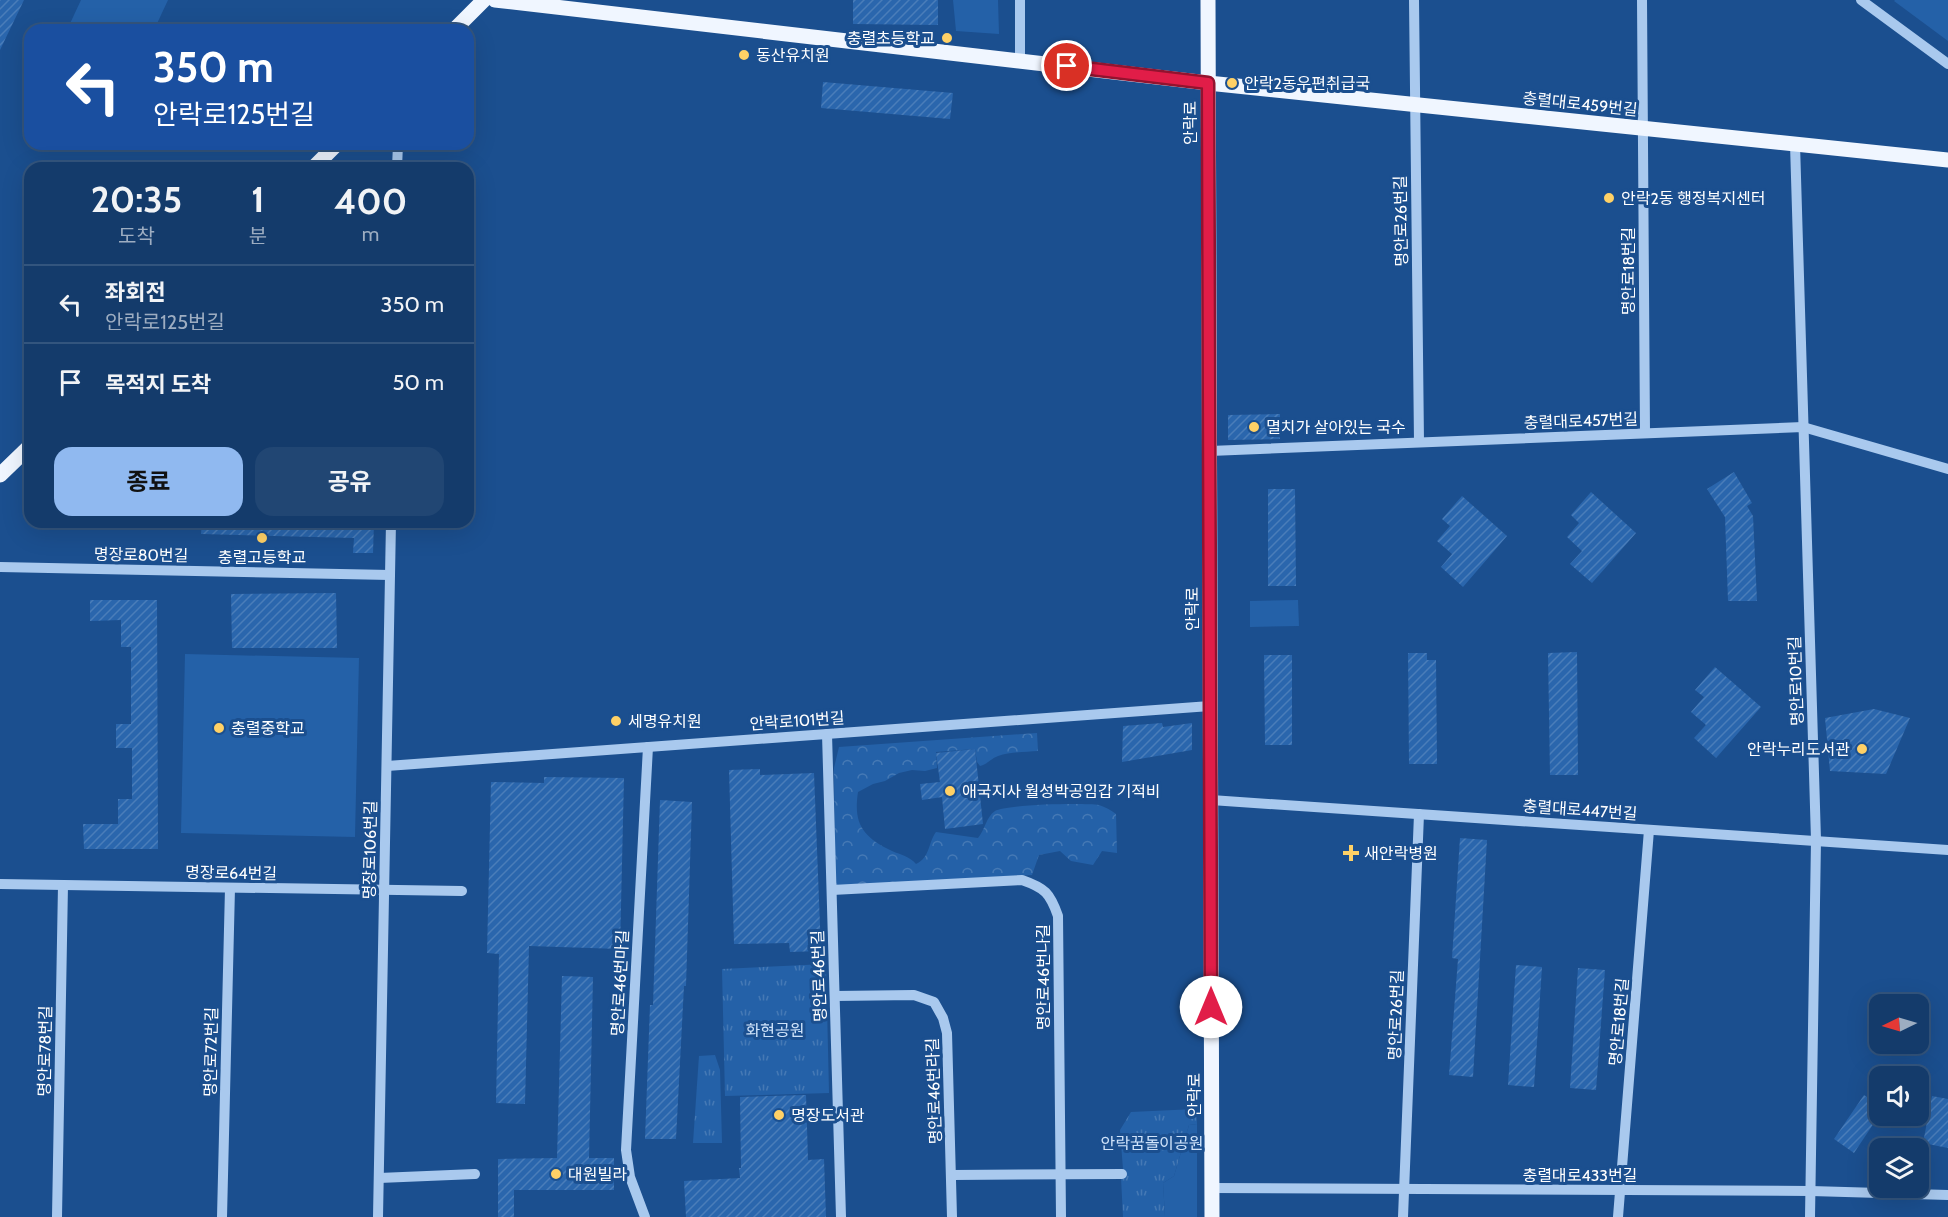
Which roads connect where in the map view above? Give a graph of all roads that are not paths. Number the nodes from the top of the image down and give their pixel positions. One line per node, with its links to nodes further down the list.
1 (484, 0): 8 (main road)
2 (495, 0): 9 (main road, 충렬대로459번길)
3 (1020, 0): 9 (street)
4 (1208, 0): 11 (main road, 안락로)
5 (1414, 0): 12 (street, 명안로26번길)
6 (1642, 0): 13 (street, 명안로18번길)
7 (1861, 0): 10 (street)
8 (460, 24)
9 (1020, 61): 11 (main road, 충렬대로459번길)
10 (1948, 64)
11 (1208, 83): 12 (main road, 충렬대로459번길); 21 (main road, 안락로)
12 (1414, 105): 13 (main road, 충렬대로459번길); 20 (street, 명안로26번길)
13 (1643, 128): 14 (main road, 충렬대로459번길); 19 (street, 명안로18번길)
14 (1795, 144): 16 (main road, 충렬대로459번길); 18 (street, 명안로10번길)
15 (331, 150): 17 (main road)
16 (1948, 160)
17 (319, 162)
18 (1803, 426): 19 (street, 충렬대로457번길); 23 (street, 충렬대로457번길); 35 (street, 명안로10번길)
19 (1645, 433): 20 (street, 충렬대로457번길)
20 (1419, 442): 21 (street, 충렬대로457번길)
21 (1210, 451): 28 (main road, 안락로)
22 (24, 452): 24 (main road)
23 (1948, 470)
24 (0, 475)
25 (391, 528): 27 (street, 명장로106번길)
26 (0, 567): 27 (street, 명장로80번길)
27 (390, 575): 31 (street, 명장로106번길)
28 (1210, 706): 29 (street, 안락로101번길); 32 (main road, 안락로)
29 (827, 734): 30 (street, 안락로101번길); 41 (street, 명안로46번길)
30 (648, 747): 31 (street, 안락로101번길); 57 (street, 명안로46번마길)
31 (387, 766): 40 (street, 명장로106번길)
32 (1210, 801): 33 (street, 충렬대로447번길); 49 (main road, 안락로)
33 (1419, 814): 34 (street, 충렬대로447번길); 50 (street, 명안로26번길)
34 (1649, 830): 35 (street, 충렬대로447번길); 51 (street, 명안로18번길)
35 (1816, 840): 36 (street, 충렬대로447번길); 52 (street, 명안로10번길)
36 (1948, 850)
37 (0, 884): 38 (street, 명장로64번길)
38 (63, 885): 39 (street, 명장로64번길); 54 (street, 명안로78번길)
39 (230, 888): 40 (street, 명장로64번길); 55 (street, 명안로72번길)
40 (384, 890): 42 (street, 명장로64번길); 48 (street, 명장로106번길)
41 (832, 890): 43 (street, 명안로46번길); 47 (street, 명안로46번나길)
42 (462, 891)
43 (835, 996): 45 (street, 명안로46번라길); 58 (street, 명안로46번길)
44 (475, 1174): 48 (street)
45 (952, 1174): 47 (street); 59 (street, 명안로46번라길)
46 (1122, 1174): 47 (street)
47 (1060, 1175): 60 (street, 명안로46번나길)
48 (379, 1178): 56 (street, 명장로106번길)
49 (1212, 1188): 50 (street, 충렬대로433번길); 61 (main road, 안락로)
50 (1404, 1189): 51 (street, 충렬대로433번길); 62 (street, 명안로26번길)
51 (1620, 1190): 52 (street, 충렬대로433번길); 63 (street, 명안로18번길)
52 (1811, 1191): 53 (street, 충렬대로433번길); 64 (street, 명안로10번길)
53 (1948, 1195)
54 (57, 1217)
55 (222, 1217)
56 (378, 1217)
57 (645, 1217)
58 (841, 1217)
59 (952, 1217)
60 (1061, 1217)
61 (1212, 1217)
62 (1403, 1217)
63 (1618, 1217)
64 (1810, 1217)

